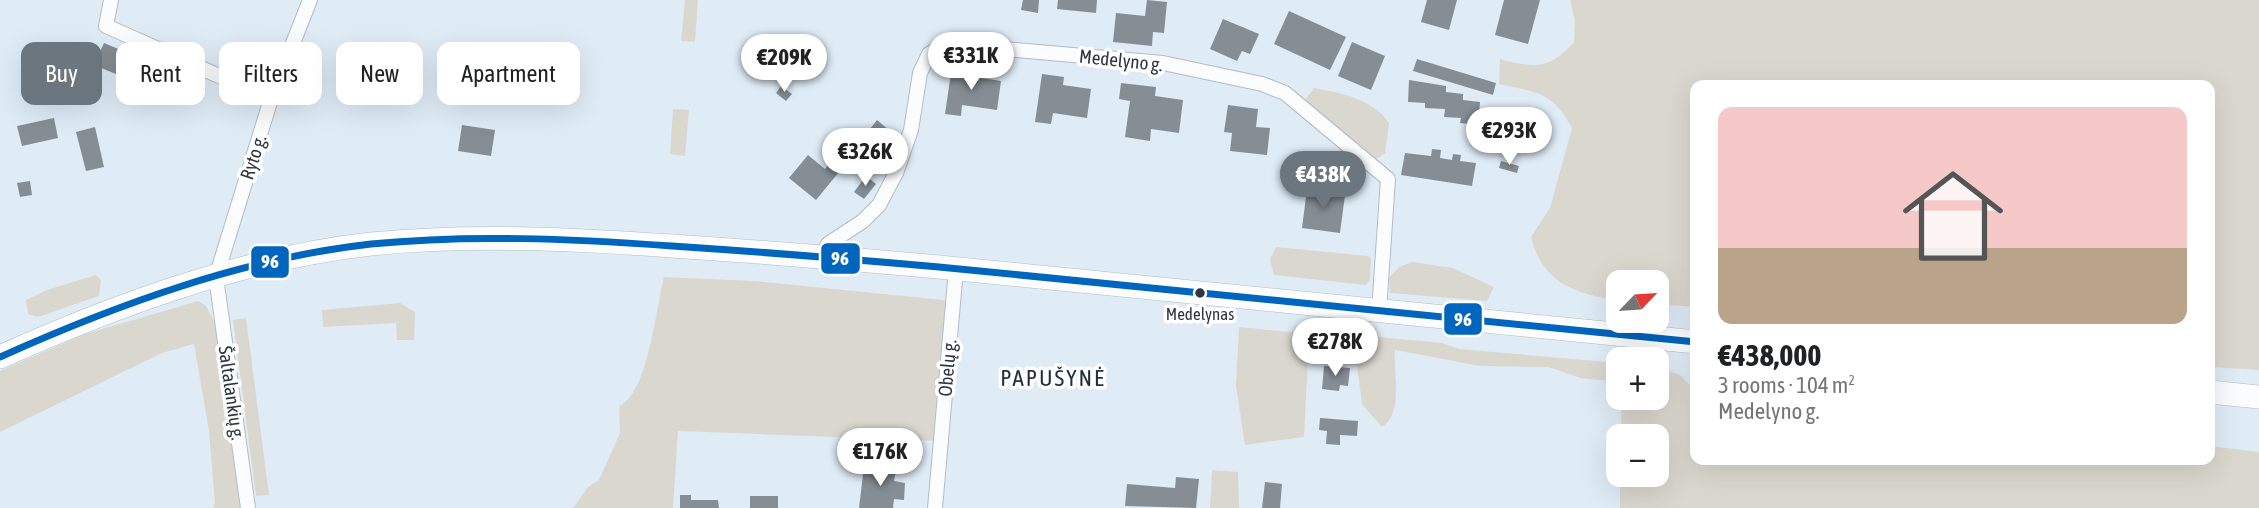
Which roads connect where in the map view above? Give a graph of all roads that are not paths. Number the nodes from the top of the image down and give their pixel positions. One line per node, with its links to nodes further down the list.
1 (111, 0): 4 (street)
2 (310, 0): 3 (street, Ryto g.)
3 (293, 42)
4 (219, 76)
5 (269, 105): 8 (street, Ryto g.)
6 (822, 256): 7 (main road); 8 (main road); 9 (street, Medelyno g.)
7 (956, 269): 9 (main road); 15 (street, Obelų g.)
8 (216, 277): 11 (main road); 14 (street, Šaltalankių g.)
9 (1379, 310): 10 (main road)
10 (1690, 340)
11 (0, 357)
12 (2215, 392): 13 (main road)
13 (2259, 397)
14 (248, 508)
15 (935, 508)

